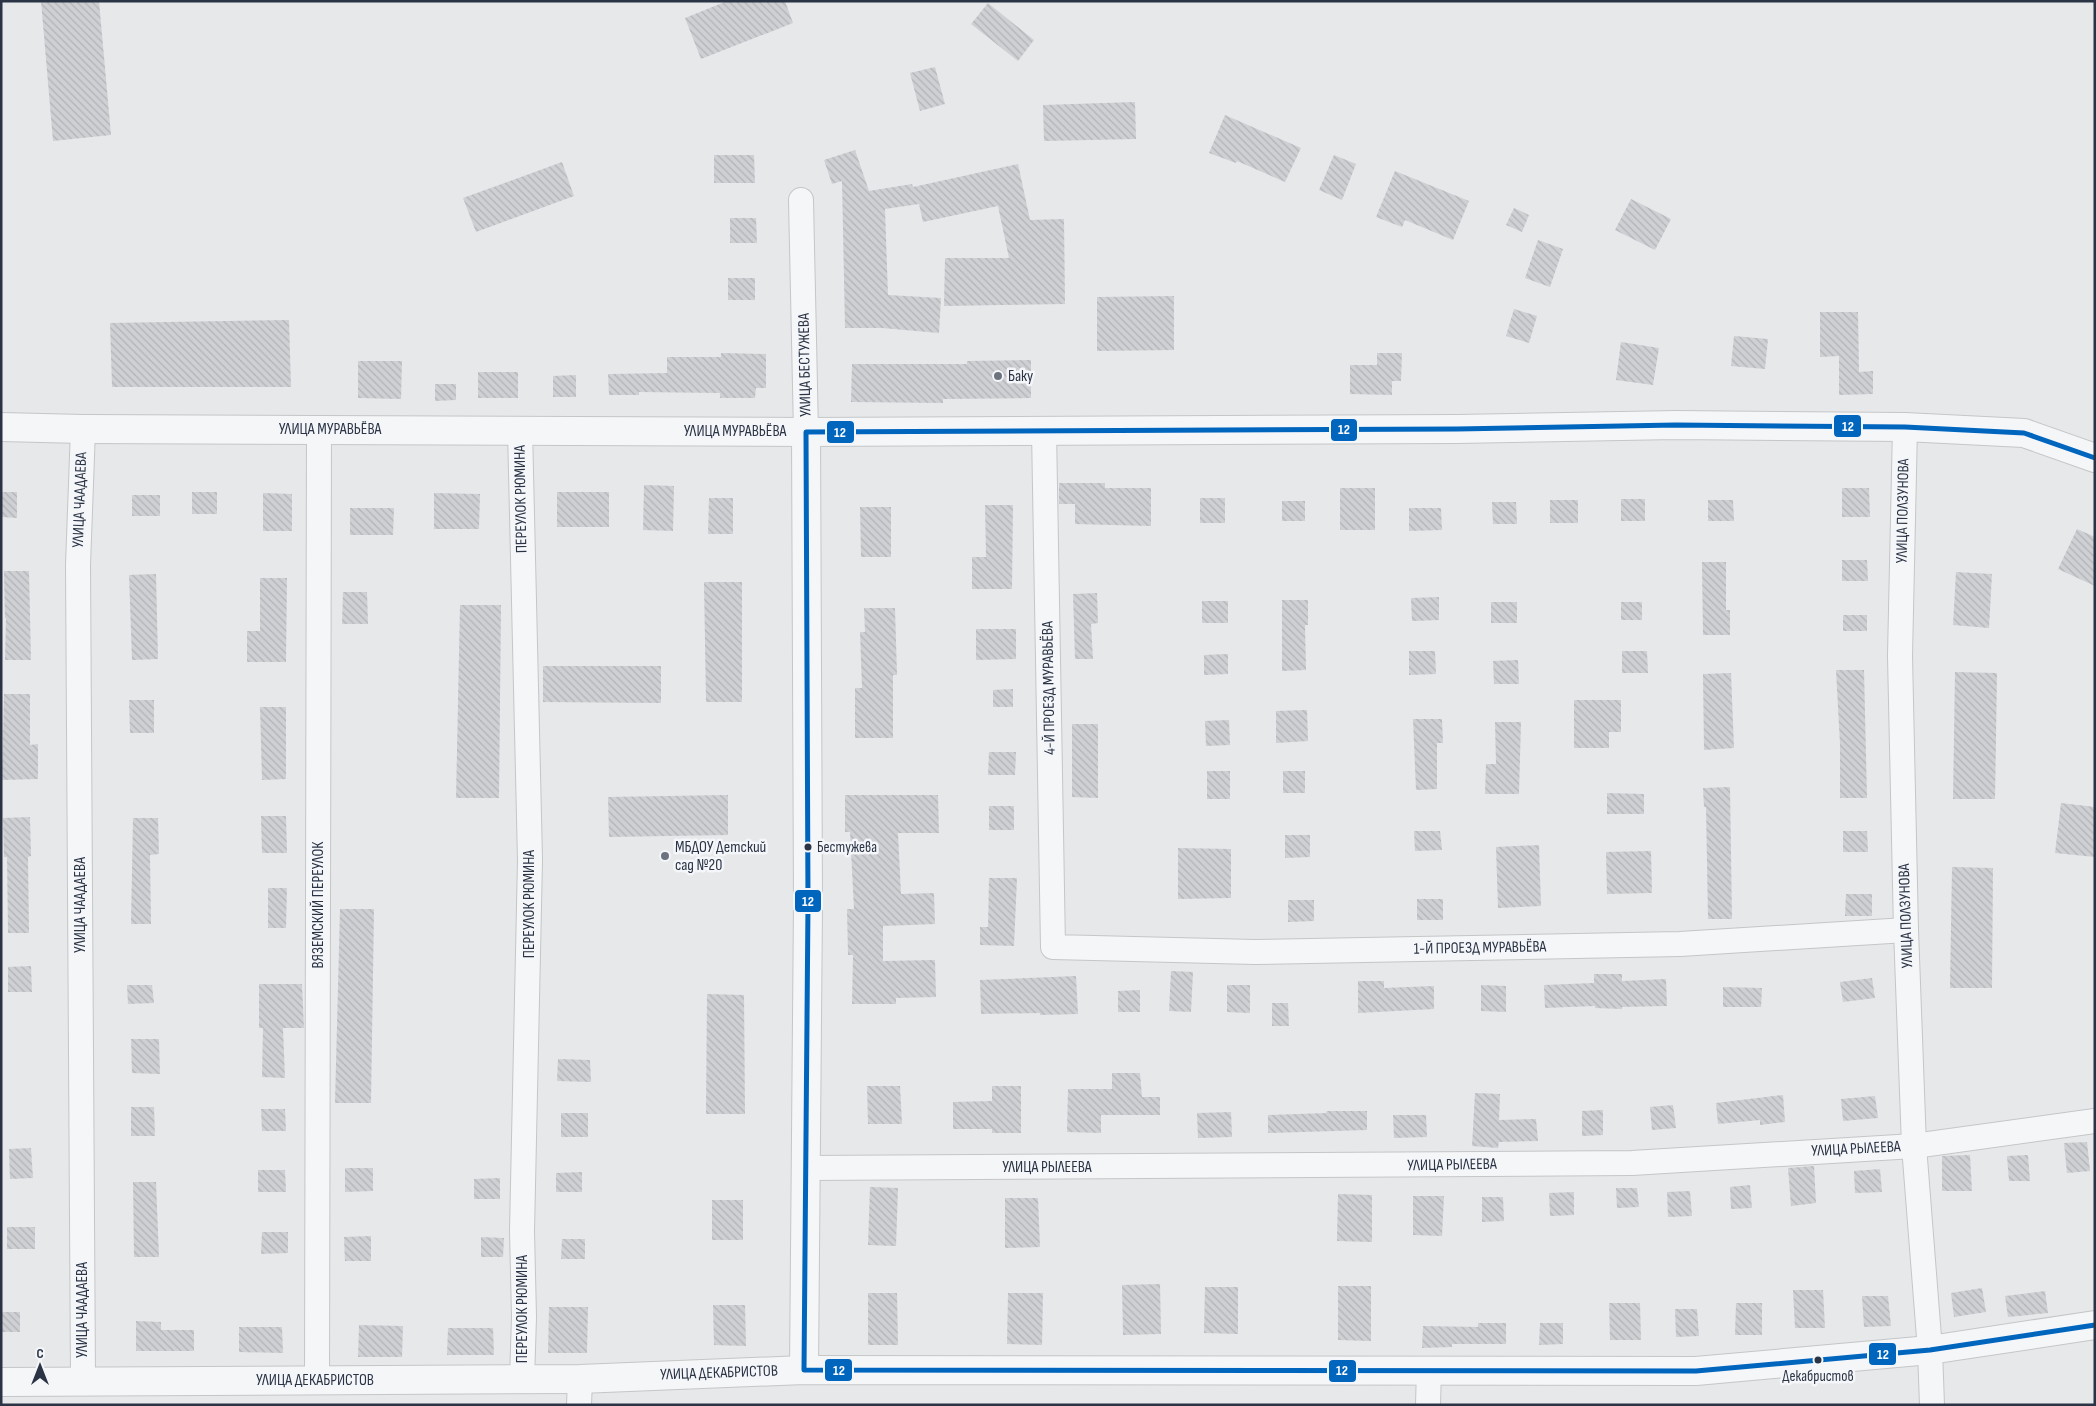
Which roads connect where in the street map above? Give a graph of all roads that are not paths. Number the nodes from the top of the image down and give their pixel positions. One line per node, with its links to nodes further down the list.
1 (800, 200): 8 (street, УЛИЦА БЕСТУЖЕВА)
2 (1, 427): 4 (street, УЛИЦА МУРАВЬЁВА)
3 (1905, 427): 7 (street, УЛИЦА МУРАВЬЁВА); 9 (street, УЛИЦА МУРАВЬЁВА); 10 (street, УЛИЦА ПОЛЗУНОВА)
4 (83, 430): 5 (street, УЛИЦА МУРАВЬЁВА); 20 (street, УЛИЦА ЧААДАЕВА)
5 (319, 430): 6 (street, УЛИЦА МУРАВЬЁВА); 21 (street, ВЯЗЕМСКИЙ ПЕРЕУЛОК)
6 (520, 430): 8 (street, УЛИЦА МУРАВЬЁВА); 19 (street, ПЕРЕУЛОК РЮМИНА)
7 (1044, 430): 8 (street, УЛИЦА МУРАВЬЁВА); 11 (street, 4-Й ПРОЕЗД МУРАВЬЁВА)
8 (806, 432): 14 (street, УЛИЦА БЕСТУЖЕВА)
9 (2095, 458)
10 (1906, 930): 11 (street, 1-Й ПРОЕЗД МУРАВЬЁВА); 13 (street, УЛИЦА ПОЛЗУНОВА)
11 (1053, 947)
12 (2095, 1121): 13 (street, УЛИЦА РЫЛЕЕВА)
13 (1914, 1146): 14 (street, УЛИЦА РЫЛЕЕВА); 16 (street, УЛИЦА ПОЛЗУНОВА)
14 (807, 1168): 18 (street, УЛИЦА БЕСТУЖЕВА)
15 (2095, 1325): 16 (street, УЛИЦА ДЕКАБРИСТОВ)
16 (1930, 1350): 17 (street, УЛИЦА ДЕКАБРИСТОВ); 25 (street, УЛИЦА ПОЛЗУНОВА)
17 (1429, 1369): 18 (street, УЛИЦА ДЕКАБРИСТОВ); 24 (street)
18 (804, 1370): 23 (street, УЛИЦА ДЕКАБРИСТОВ)
19 (522, 1379): 21 (street, УЛИЦА ДЕКАБРИСТОВ); 23 (street, УЛИЦА ДЕКАБРИСТОВ)
20 (83, 1380): 21 (street, УЛИЦА ДЕКАБРИСТОВ); 22 (street, УЛИЦА ДЕКАБРИСТОВ)
21 (317, 1380)
22 (1, 1382)
23 (580, 1392)
24 (1428, 1405)
25 (1932, 1405)

